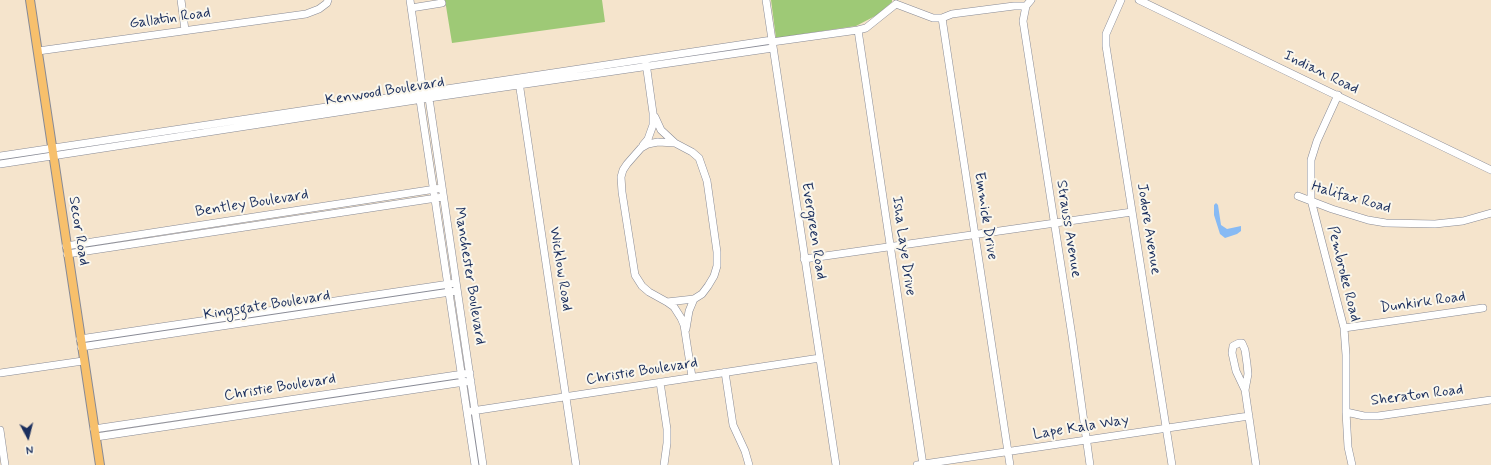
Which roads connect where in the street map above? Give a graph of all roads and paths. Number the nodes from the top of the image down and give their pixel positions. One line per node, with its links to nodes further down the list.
1 (30, 0): 17 (main road, Secor Road)
2 (181, 0): 14 (street)
3 (410, 0): 12 (street, Manchester Boulevard)
4 (766, 0): 16 (street, Evergreen Road)
5 (1031, 0): 11 (street)
6 (1121, 0): 39 (street, Jodore Avenue)
7 (1139, 0): 23 (street, Indian Road)
8 (327, 1): 14 (street, Gallatin Road)
9 (896, 2): 13 (street); 15 (street)
10 (442, 3): 12 (street)
11 (1026, 6): 13 (street); 41 (street, Strauss Avenue)
12 (411, 8): 22 (street, Manchester Boulevard)
13 (942, 18): 42 (street, Emmick Drive)
14 (185, 30): 17 (street, Gallatin Road)
15 (858, 30): 16 (street); 43 (street, Isha Laye Drive)
16 (772, 44): 18 (street, Kenwood Boulevard); 19 (street, Kenwood Boulevard); 45 (street, Evergreen Road)
17 (38, 51): 29 (main road, Secor Road)
18 (645, 59): 19 (street); 20 (street, Kenwood Boulevard)
19 (646, 67): 21 (street, Kenwood Boulevard); 26 (street)
20 (518, 78): 21 (street, Wicklow Road); 22 (street, Kenwood Boulevard)
21 (520, 86): 24 (street, Kenwood Boulevard); 67 (street, Wicklow Road)
22 (423, 92): 24 (street); 25 (street, Manchester Boulevard); 29 (street, Kenwood Boulevard)
23 (1338, 95): 32 (street, Indian Road); 38 (street, Pembroke Road)
24 (429, 98): 25 (street, Kenwood Boulevard); 33 (street, Manchester Boulevard)
25 (420, 100): 29 (street, Kenwood Boulevard); 34 (street, Manchester Boulevard)
26 (653, 113): 27 (street); 28 (street)
27 (675, 143): 28 (street); 49 (street)
28 (641, 148): 50 (street)
29 (52, 152): 30 (street, Kenwood Boulevard); 31 (street, Kenwood Boulevard); 44 (main road, Secor Road)
30 (0, 156)
31 (0, 164)
32 (1491, 170)
33 (442, 188): 34 (street, Bentley Boulevard); 36 (street, Manchester Boulevard)
34 (434, 190): 37 (street, Manchester Boulevard); 44 (street, Bentley Boulevard)
35 (1298, 196): 38 (street, Halifax Road)
36 (443, 197): 37 (street, Bentley Boulevard); 47 (street, Manchester Boulevard)
37 (435, 198): 44 (street, Bentley Boulevard); 46 (street, Manchester Boulevard)
38 (1310, 200): 40 (street, Halifax Road); 52 (street, Pembroke Road)
39 (1132, 212): 41 (street); 73 (street, Jodore Avenue)
40 (1491, 213)
41 (1054, 223): 42 (street); 76 (street, Strauss Avenue)
42 (974, 235): 43 (street); 77 (street, Emmick Drive)
43 (890, 247): 45 (street); 86 (street, Isha Laye Drive)
44 (67, 250): 54 (main road, Secor Road)
45 (804, 259): 56 (street, Evergreen Road)
46 (448, 284): 47 (street, Kingsgate Boulevard); 48 (street, Manchester Boulevard); 54 (street, Kingsgate Boulevard)
47 (457, 287): 48 (street, Kingsgate Boulevard); 60 (street, Manchester Boulevard)
48 (449, 292): 55 (street, Kingsgate Boulevard); 61 (street, Manchester Boulevard)
49 (694, 299): 50 (street); 53 (street)
50 (667, 302): 53 (street)
51 (1483, 308): 52 (street, Dunkirk Road)
52 (1344, 328): 71 (street, Pembroke Road)
53 (686, 331): 62 (street)
54 (80, 339): 55 (main road, Secor Road)
55 (81, 347): 57 (main road, Secor Road)
56 (820, 358): 58 (street, Christie Boulevard); 85 (street, Evergreen Road)
57 (84, 362): 59 (street); 75 (main road, Secor Road)
58 (725, 372): 62 (street, Christie Boulevard); 84 (street)
59 (0, 373)
60 (470, 373): 61 (street, Christie Boulevard); 63 (street, Manchester Boulevard)
61 (462, 374): 64 (street, Manchester Boulevard); 75 (street, Christie Boulevard)
62 (692, 377): 65 (street, Christie Boulevard)
63 (471, 381): 64 (street, Christie Boulevard); 69 (street, Manchester Boulevard)
64 (463, 382): 70 (street, Manchester Boulevard); 75 (street, Christie Boulevard)
65 (660, 382): 67 (street, Christie Boulevard); 83 (street)
66 (1245, 390): 66 (street); 72 (street)
67 (566, 397): 69 (street, Christie Boulevard); 82 (street, Wicklow Road)
68 (1491, 400): 71 (street, Sheraton Road)
69 (475, 410): 70 (street, Christie Boulevard); 78 (street, Manchester Boulevard)
70 (467, 412): 81 (street, Manchester Boulevard)
71 (1346, 412): 91 (street, Pembroke Road)
72 (1249, 416): 73 (street, Lape Kala Way); 90 (street)
73 (1166, 428): 76 (street, Lape Kala Way); 89 (street, Jodore Avenue)
74 (0, 430): 79 (street)
75 (95, 433): 80 (main road, Secor Road)
76 (1086, 440): 77 (street, Lape Kala Way); 88 (street, Strauss Avenue)
77 (1008, 452): 86 (street, Lape Kala Way); 87 (street, Emmick Drive)
78 (483, 464): 81 (street)
79 (5, 465)
80 (100, 465)
81 (474, 465)
82 (576, 465)
83 (664, 465)
84 (749, 465)
85 (836, 465)
86 (921, 465)
87 (1010, 465)
88 (1090, 465)
89 (1172, 465)
90 (1256, 465)
91 (1352, 465)

